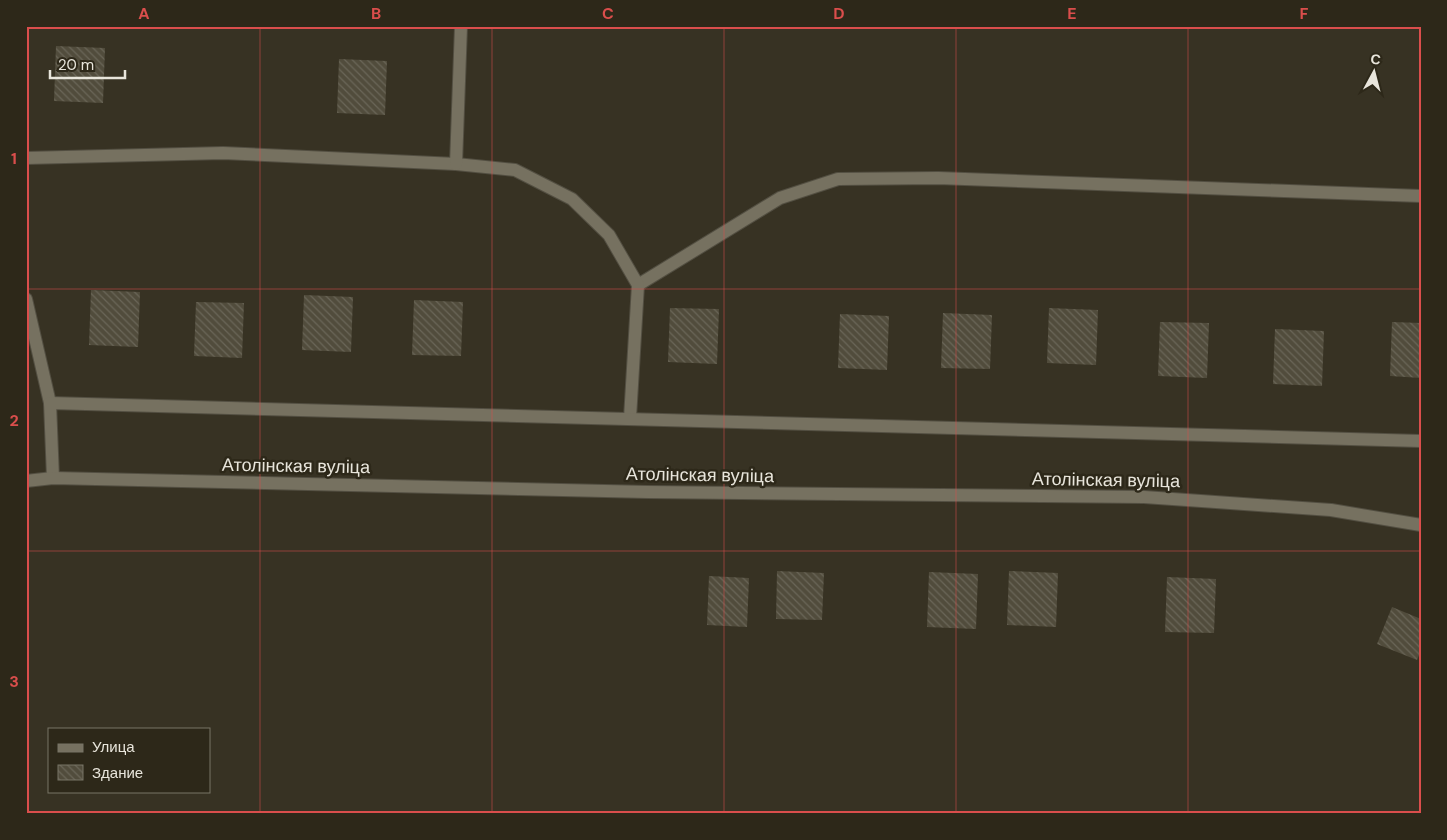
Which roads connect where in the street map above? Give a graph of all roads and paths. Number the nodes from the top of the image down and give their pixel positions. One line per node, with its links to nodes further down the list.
1 (460, 26): 3 (street)
2 (26, 158): 3 (street)
3 (456, 164): 5 (street)
4 (1421, 196): 5 (street)
5 (638, 285): 8 (street)
6 (26, 299): 7 (street)
7 (50, 403): 8 (street); 10 (street)
8 (630, 418): 9 (street)
9 (1421, 441)
10 (53, 478): 11 (street, Атолінская вуліца); 12 (street, Атолінская вуліца)
11 (26, 481)
12 (1421, 526)

